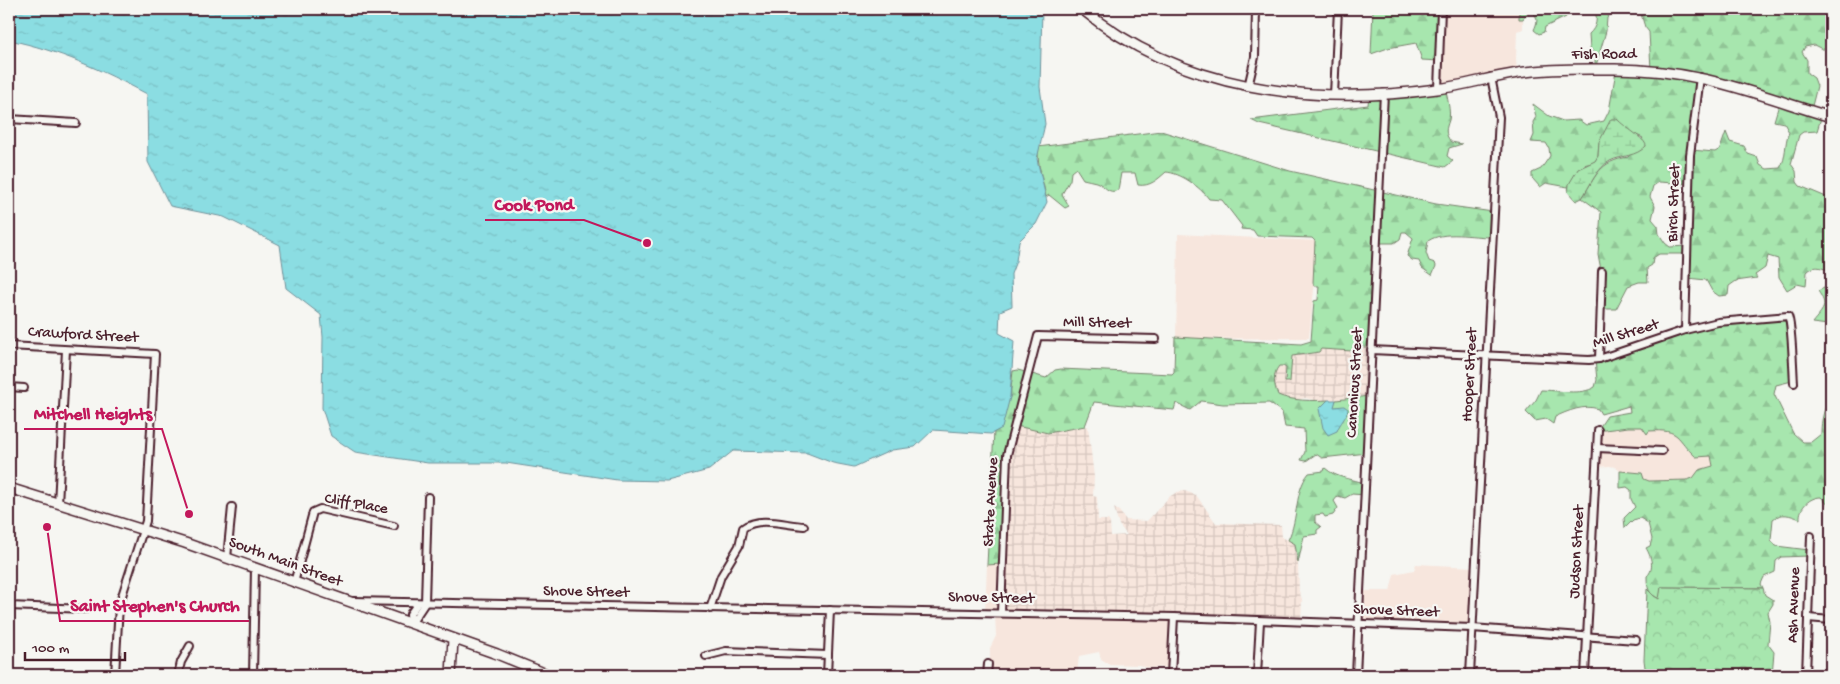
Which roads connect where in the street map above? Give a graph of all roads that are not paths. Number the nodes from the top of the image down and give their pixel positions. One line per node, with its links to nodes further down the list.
1 (1082, 9): 7 (main road, Fish Road)
2 (1256, 9): 7 (street)
3 (1338, 9): 10 (street)
4 (1441, 9): 8 (street)
5 (1491, 77): 6 (main road, Fish Road); 8 (main road, Fish Road); 21 (street, Hooper Street)
6 (1700, 77): 11 (main road, Fish Road); 15 (street, Birch Street)
7 (1248, 87): 10 (main road, Fish Road)
8 (1438, 89): 9 (main road, Fish Road)
9 (1384, 93): 10 (main road, Fish Road); 20 (street, Canonicus Street)
10 (1334, 94)
11 (1831, 117)
12 (9, 120): 13 (street)
13 (76, 123)
14 (1602, 272): 22 (street)
15 (1685, 330): 22 (street, Mill Street); 23 (street, Mill Street)
16 (1038, 336): 17 (street, Mill Street); 47 (street, State Avenue)
17 (1156, 339)
18 (9, 346): 19 (street, Crawford Street)
19 (66, 350): 31 (street); 35 (street, Crawford Street)
20 (1371, 350): 21 (street, Mill Street); 53 (street, Canonicus Street)
21 (1485, 354): 22 (street, Mill Street); 54 (street, Hooper Street)
22 (1599, 359)
23 (1794, 383)
24 (9, 387): 25 (street)
25 (24, 388)
26 (1598, 430): 27 (street, Judson Street)
27 (1597, 448): 28 (street); 55 (street, Judson Street)
28 (1662, 451)
29 (9, 488): 31 (main road, South Main Street)
30 (428, 497): 42 (street)
31 (58, 504): 35 (main road, South Main Street)
32 (232, 507): 37 (street)
33 (394, 526): 39 (street, Cliff Place)
34 (804, 526): 45 (street)
35 (144, 530): 37 (main road, South Main Street); 62 (street)
36 (1811, 536): 49 (street, Ash Avenue)
37 (228, 558): 38 (main road, South Main Street)
38 (256, 568): 39 (main road, South Main Street); 64 (street)
39 (294, 582): 40 (main road, South Main Street)
40 (345, 601): 41 (street, Shove Street); 52 (main road, South Main Street)
41 (418, 603): 42 (street, Shove Street); 52 (street)
42 (425, 603): 45 (street, Shove Street); 52 (street)
43 (9, 606): 44 (street)
44 (86, 609)
45 (710, 609): 46 (street, Shove Street)
46 (830, 610): 47 (street, Shove Street); 59 (street)
47 (1001, 613): 48 (street, Shove Street)
48 (1174, 617): 50 (street, Shove Street); 69 (street)
49 (1808, 618): 51 (street); 74 (street, Ash Avenue)
50 (1260, 620): 53 (street, Shove Street); 70 (street)
51 (1831, 620)
52 (411, 624): 56 (main road, South Main Street)
53 (1358, 625): 54 (street, Shove Street); 71 (street, Canonicus Street)
54 (1472, 628): 55 (street, Shove Street); 72 (street, Hooper Street)
55 (1587, 635): 57 (street, Shove Street); 73 (street, Judson Street)
56 (453, 639): 65 (main road); 66 (main road, South Main Street)
57 (1636, 640)
58 (190, 646): 63 (street)
59 (828, 655): 60 (street); 67 (street)
60 (706, 656)
61 (988, 664): 68 (street)
62 (115, 675)
63 (178, 675)
64 (253, 675)
65 (451, 675)
66 (549, 675)
67 (827, 675)
68 (988, 675)
69 (1171, 675)
70 (1257, 675)
71 (1356, 675)
72 (1470, 675)
73 (1585, 675)
74 (1806, 675)

